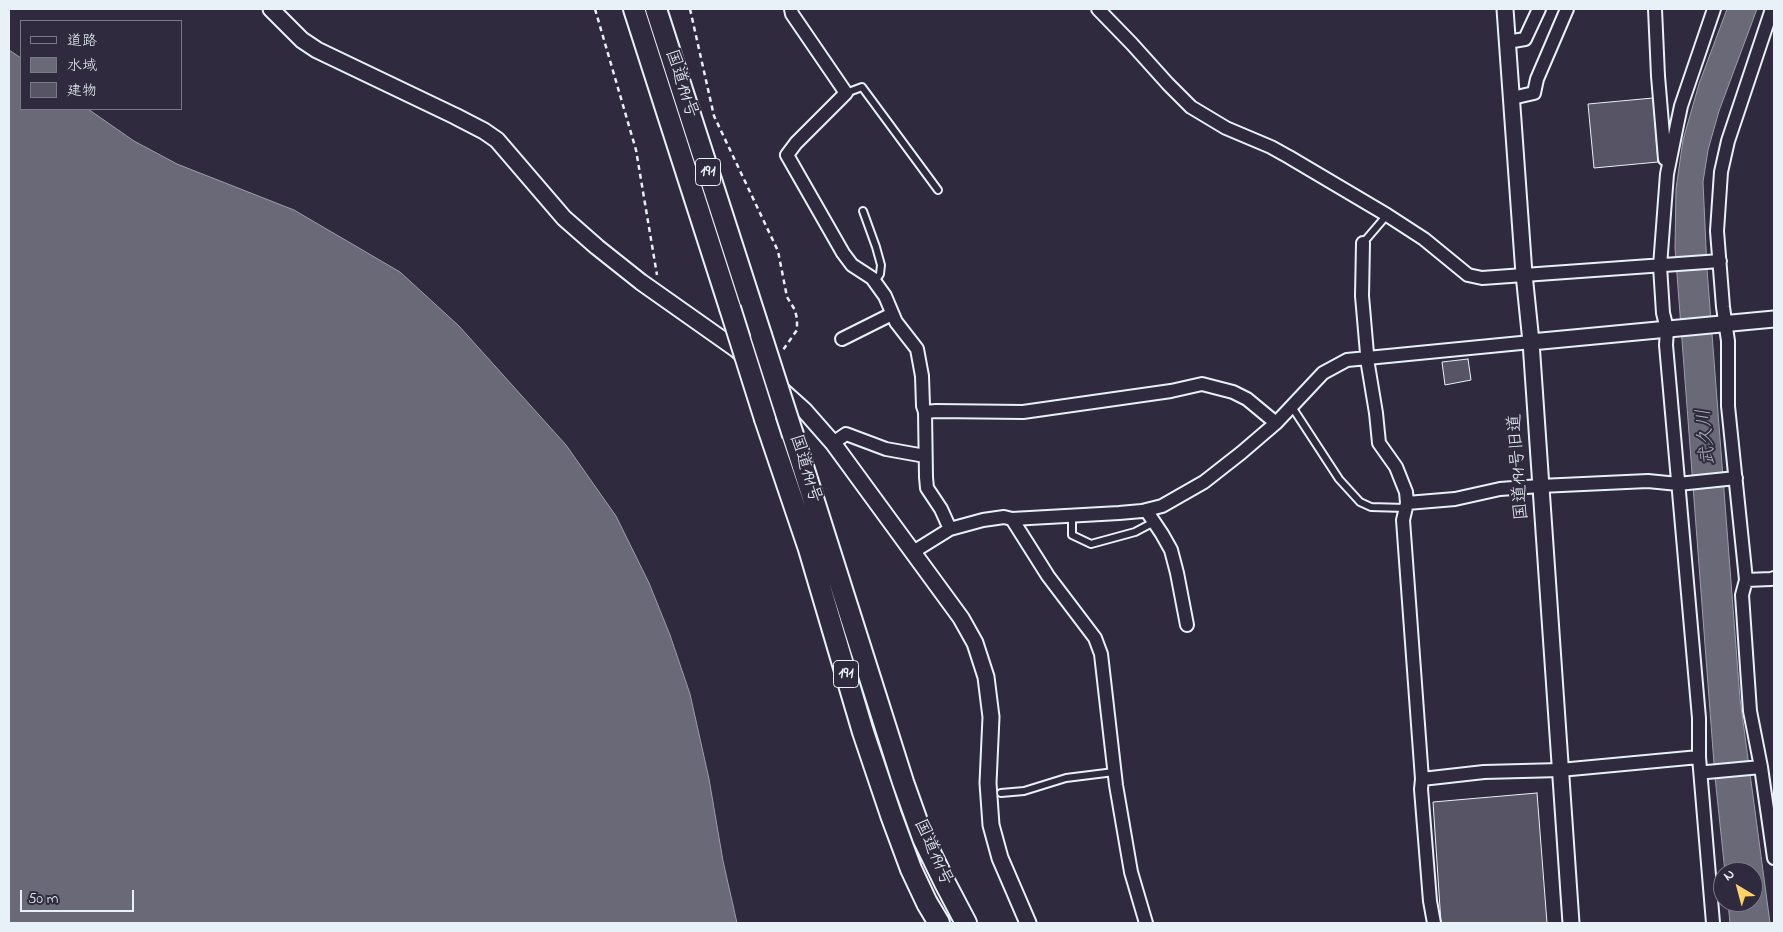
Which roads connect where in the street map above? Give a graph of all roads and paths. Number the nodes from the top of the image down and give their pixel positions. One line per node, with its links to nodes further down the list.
1 (272, 9): 40 (street)
2 (594, 9): 27 (path)
3 (627, 9): 16 (highway)
4 (634, 9): 16 (highway, 国道191号 / 191)
5 (656, 9): 64 (highway, 国道191号 / 191, bridge)
6 (690, 9): 35 (path)
7 (791, 9): 17 (street)
8 (1098, 9): 22 (street)
9 (1505, 9): 15 (street, 国道191号旧道)
10 (1539, 9): 15 (street)
11 (1568, 9): 18 (street)
12 (1654, 9): 19 (street)
13 (1714, 9): 19 (street)
14 (1772, 9): 24 (street)
15 (1508, 42): 18 (street, 国道191号旧道)
16 (658, 84): 63 (highway, 国道191号 / 191, bridge)
17 (846, 93): 20 (lane); 28 (street)
18 (1512, 98): 26 (street, 国道191号旧道)
19 (1667, 174): 25 (street)
20 (938, 190)
21 (863, 210): 28 (lane)
22 (1387, 215): 23 (lane); 26 (street)
23 (1363, 242): 36 (street)
24 (1717, 262): 25 (street); 31 (street)
25 (1663, 266): 26 (street); 32 (street)
26 (1524, 274): 34 (street, 国道191号旧道)
27 (658, 276)
28 (875, 282): 29 (street)
29 (892, 315): 33 (street); 38 (street)
30 (1774, 319): 31 (street)
31 (1723, 324): 32 (street); 42 (street)
32 (1671, 329): 34 (street); 43 (street)
33 (842, 339)
34 (1531, 342): 36 (street); 44 (street, 国道191号旧道)
35 (782, 351)
36 (1368, 358): 37 (street); 45 (street)
37 (1292, 408): 39 (street); 45 (lane)
38 (925, 412): 39 (street); 41 (street)
39 (1276, 423): 46 (street)
40 (833, 444): 41 (street); 51 (street)
41 (926, 456): 50 (street)
42 (1733, 478): 43 (street); 53 (street)
43 (1681, 484): 44 (street); 55 (street)
44 (1540, 486): 45 (street); 57 (street, 国道191号旧道)
45 (1406, 506): 60 (street)
46 (1146, 510): 47 (street); 49 (street)
47 (1072, 515): 48 (street); 49 (lane)
48 (1012, 519): 50 (street); 58 (street)
49 (1154, 522): 54 (street)
50 (950, 529): 51 (street)
51 (913, 552): 65 (street)
52 (1774, 578): 53 (street)
53 (1746, 580): 56 (street)
54 (1187, 625)
55 (1699, 757): 57 (street); 69 (street)
56 (1759, 767): 59 (street); 62 (street)
57 (1560, 770): 60 (street); 68 (street, 国道191号旧道)
58 (1114, 772): 61 (lane); 66 (street)
59 (1707, 772)
60 (1422, 779): 67 (street)
61 (1001, 793)
62 (1774, 858)
63 (939, 923)
64 (966, 923)
65 (1028, 923)
66 (1146, 923)
67 (1434, 923)
68 (1570, 923)
69 (1713, 923)

